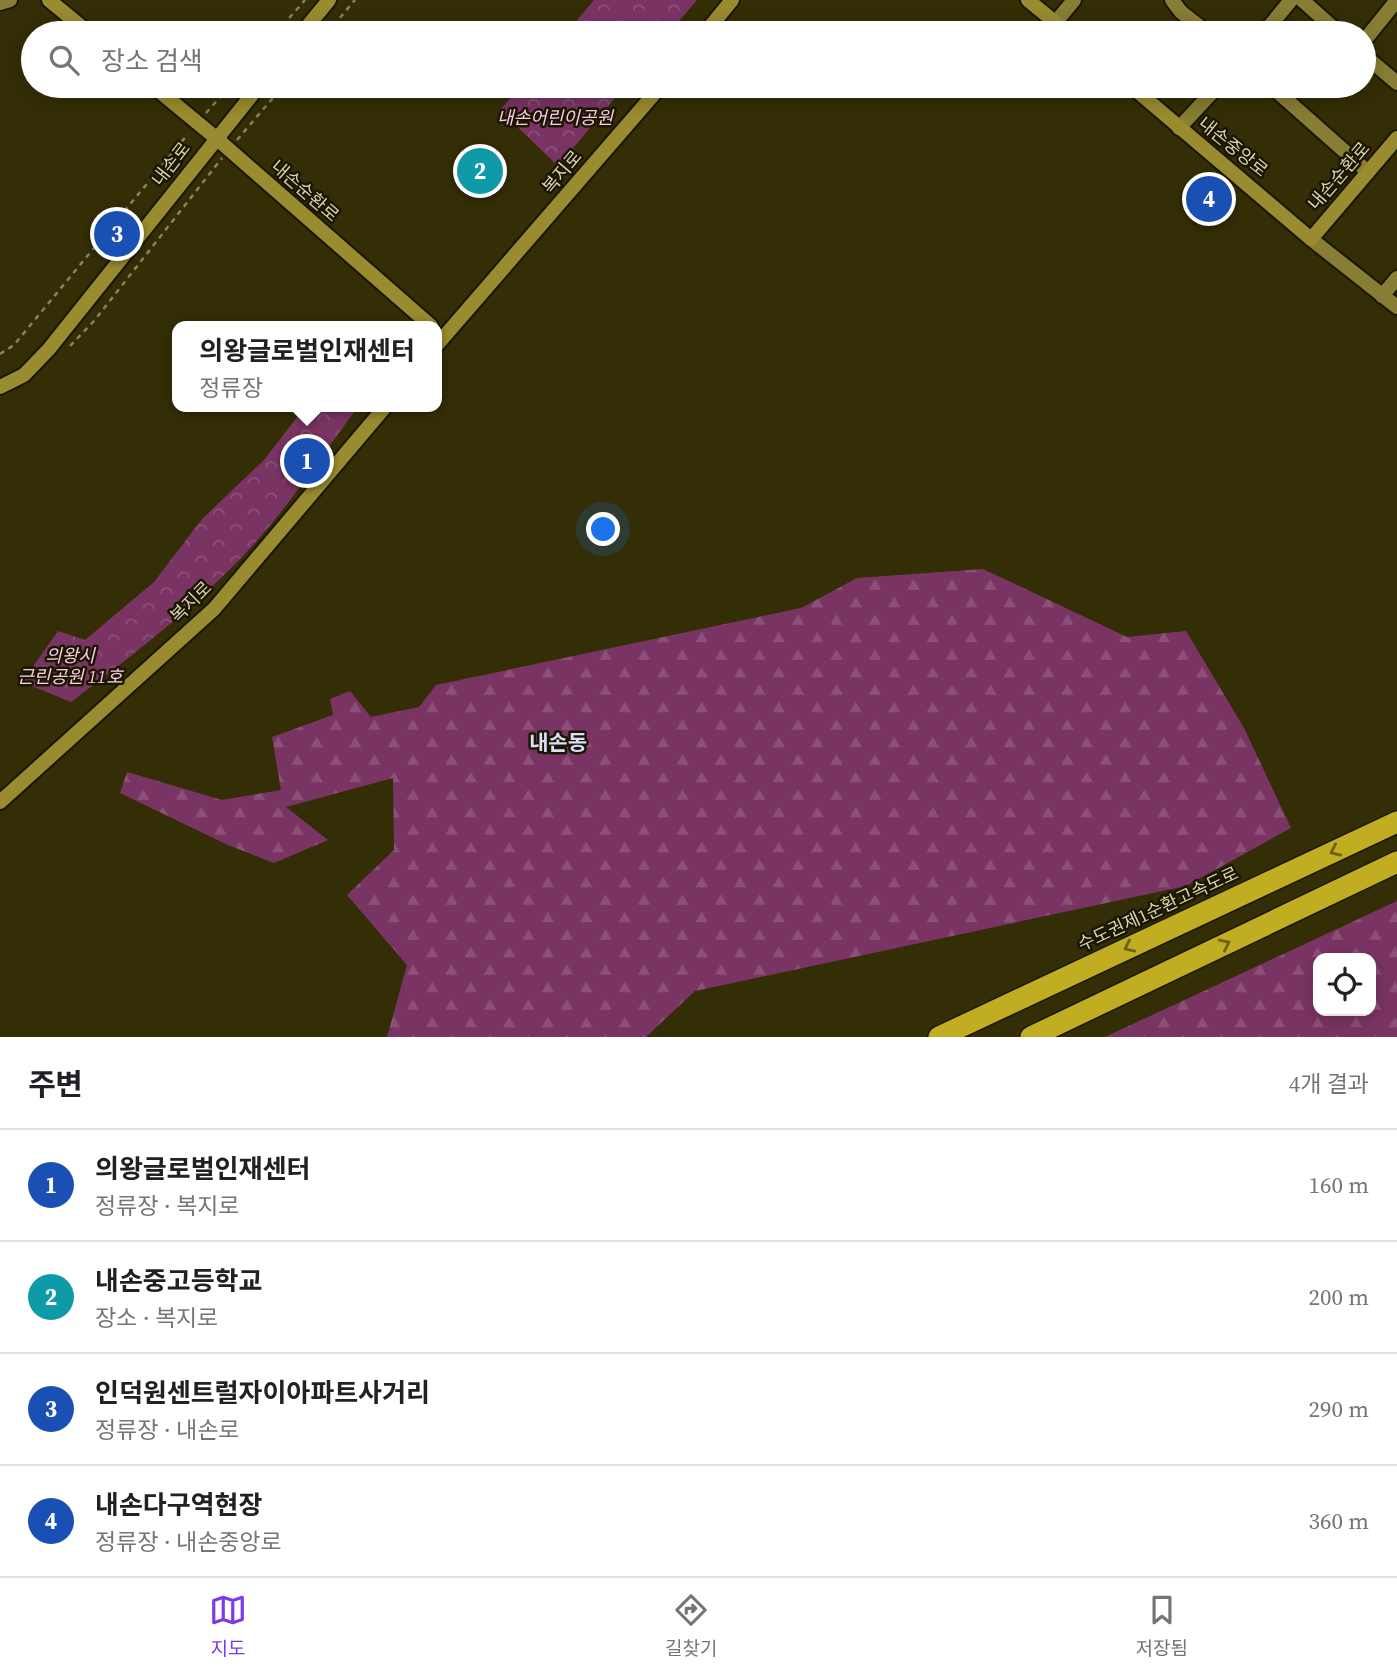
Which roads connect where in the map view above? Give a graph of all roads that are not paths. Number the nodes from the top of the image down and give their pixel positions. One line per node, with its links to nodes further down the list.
1 (10, 0): 11 (street)
2 (49, 0): 12 (street)
3 (329, 0): 13 (street)
4 (732, 0): 14 (street)
5 (1028, 0): 15 (street)
6 (1074, 0): 16 (street)
7 (1172, 0): 17 (street)
8 (1291, 0): 18 (street)
9 (1302, 0): 19 (street)
10 (1397, 0): 20 (street)
11 (0, 3)
12 (74, 21)
13 (312, 21)
14 (715, 21)
15 (1053, 21)
16 (1057, 21)
17 (1193, 21)
18 (1274, 21)
19 (1326, 21)
20 (1376, 26)
21 (1376, 65): 22 (street)
22 (1397, 83)
23 (168, 98): 30 (street, 내손순환로)
24 (249, 98): 30 (street, 내손로)
25 (650, 98): 38 (street, 복지로)
26 (1145, 98): 29 (street, 내손중앙로)
27 (1207, 98): 29 (street)
28 (1285, 98): 32 (street)
29 (1179, 128): 33 (street, 내손중앙로)
30 (216, 138): 37 (street, 내손순환로); 39 (street, 내손로)
31 (1397, 138): 32 (street, 내손순환로)
32 (1368, 172): 33 (street, 내손순환로)
33 (1311, 239): 35 (street)
34 (1397, 278): 35 (street)
35 (1382, 296): 36 (street)
36 (1397, 307)
37 (425, 321)
38 (442, 335)
39 (0, 387)
40 (381, 412): 41 (street, 복지로)
41 (0, 802)
42 (1397, 822): 44 (highway, 수도권제1순환고속도로, one-way to 44)
43 (1397, 862): 45 (highway, one-way to 43)
44 (939, 1037)
45 (1031, 1037)

